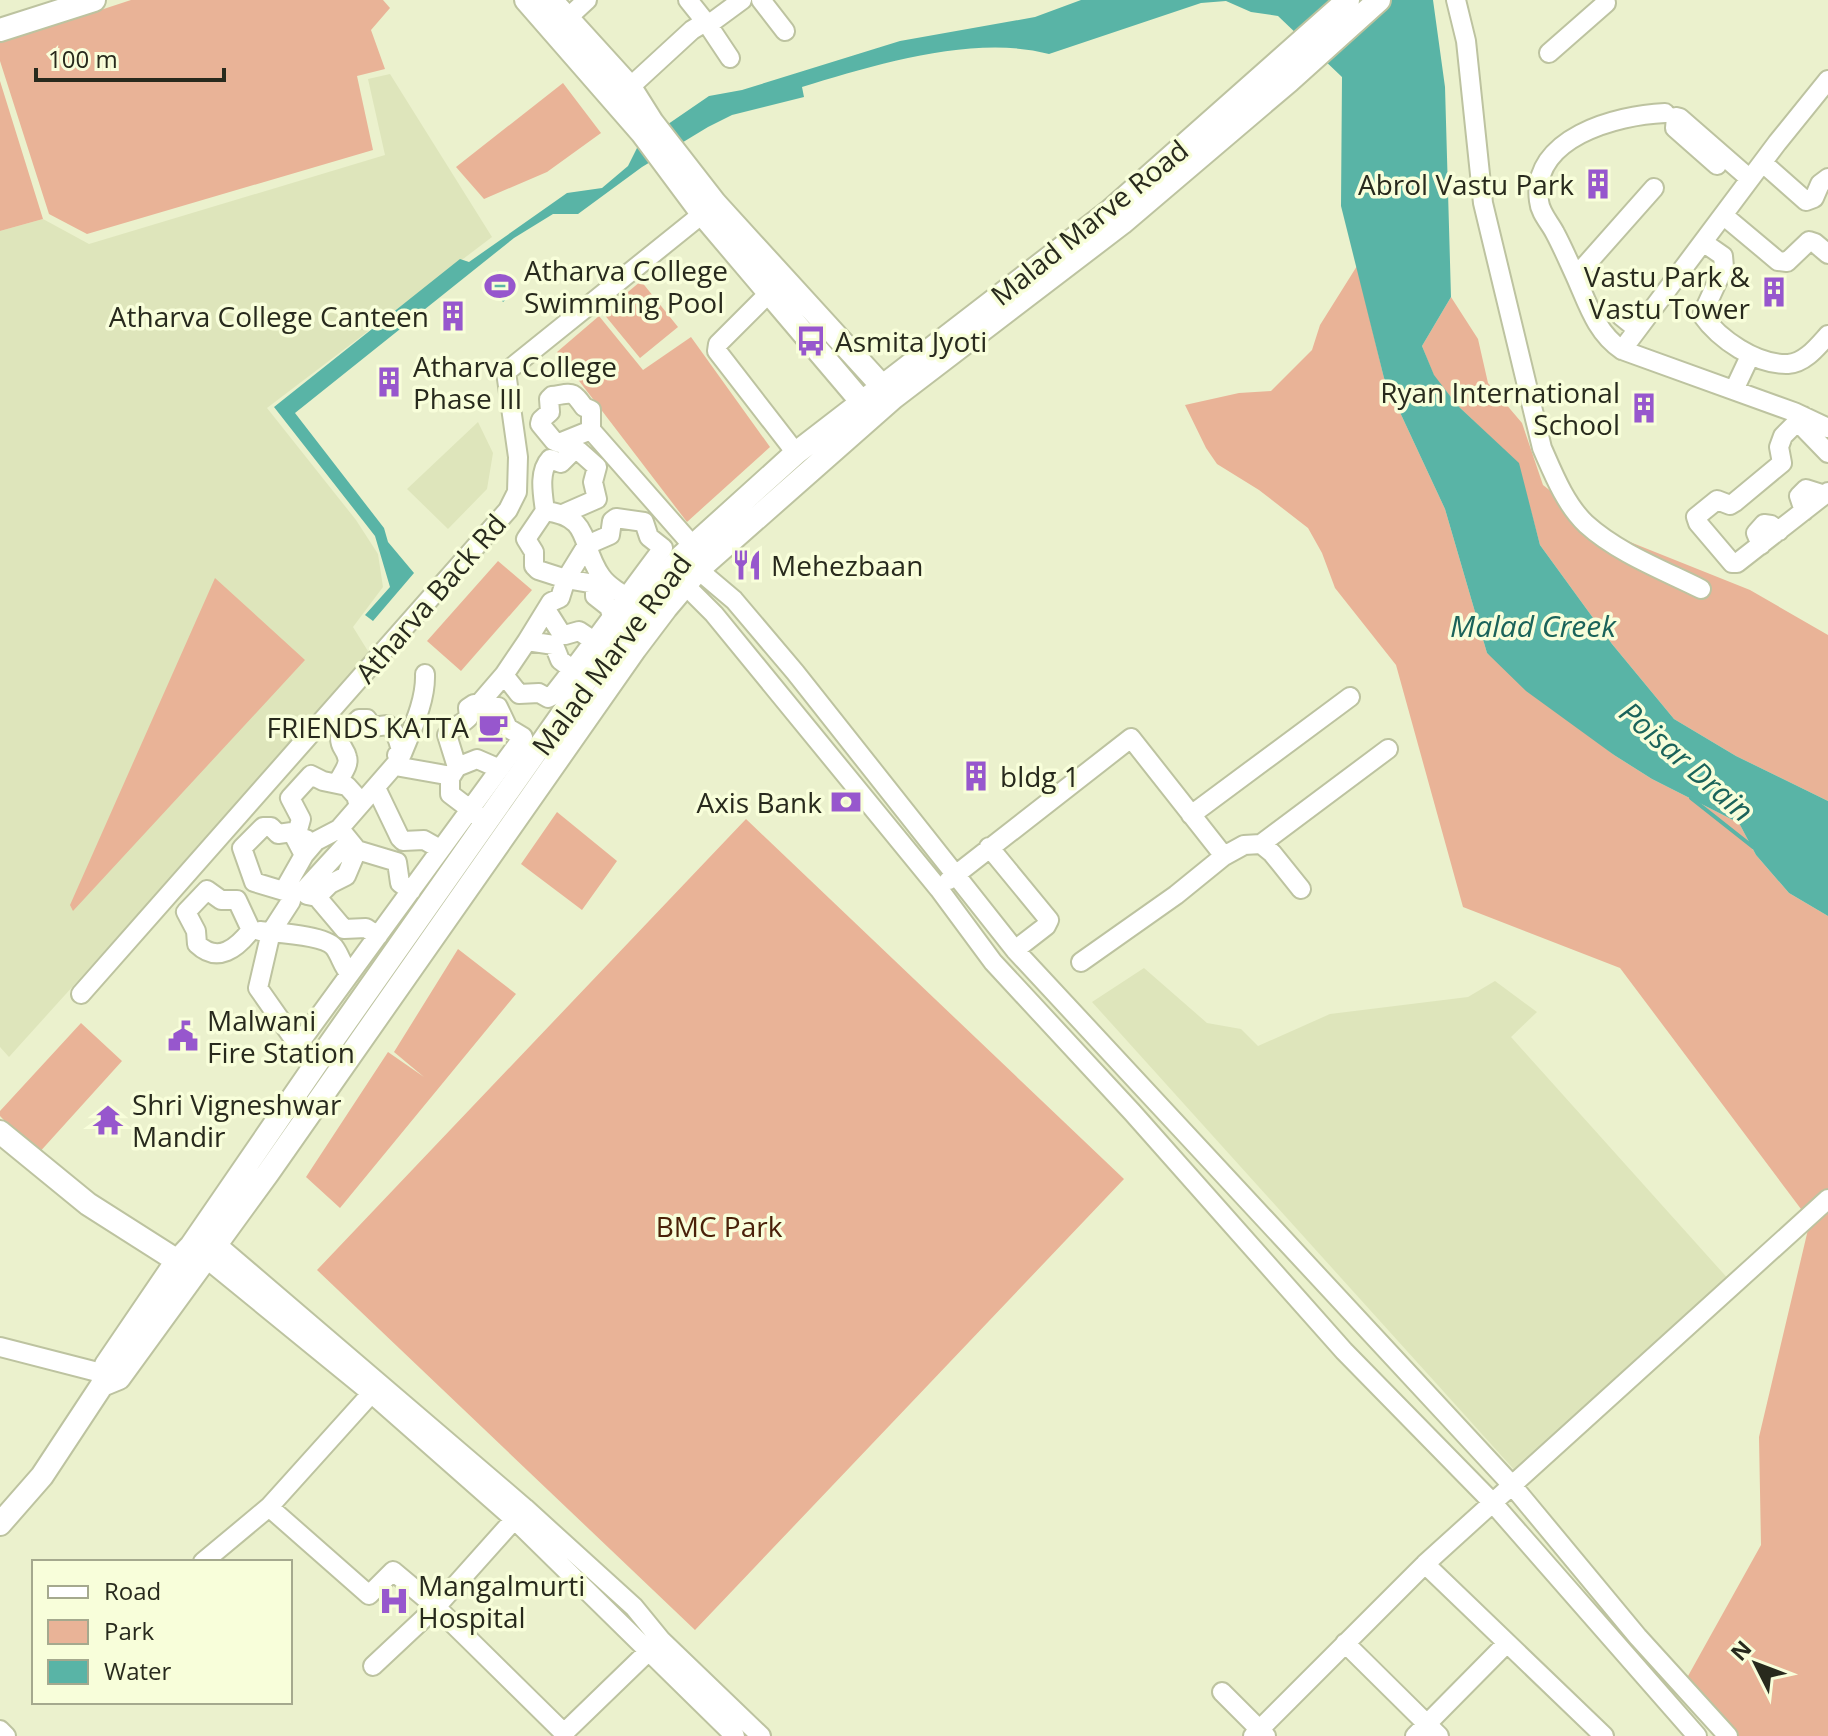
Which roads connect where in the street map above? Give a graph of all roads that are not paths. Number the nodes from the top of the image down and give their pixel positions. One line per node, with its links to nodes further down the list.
1 (94, 0): 12 (main road)
2 (526, 0): 15 (main road)
3 (551, 0): 15 (main road)
4 (587, 0): 15 (street)
5 (688, 0): 16 (street)
6 (742, 0): 16 (street)
7 (761, 0): 18 (street)
8 (1348, 0): 22 (main road, Malad Marve Road)
9 (1379, 0): 22 (main road, Malad Marve Road)
10 (1456, 0): 56 (street)
11 (1606, 1): 19 (street)
12 (64, 3): 13 (main road)
13 (26, 15): 14 (main road); 17 (main road)
14 (0, 17)
15 (561, 24): 21 (main road)
16 (708, 25): 20 (street); 24 (street)
17 (0, 30)
18 (785, 31)
19 (1549, 53)
20 (730, 58)
21 (594, 62): 24 (main road); 31 (main road)
22 (1282, 74): 43 (main road, Malad Marve Road)
23 (1828, 80): 26 (street)
24 (630, 87): 31 (main road)
25 (1665, 113): 35 (street)
26 (1763, 163): 28 (street); 29 (street)
27 (1717, 165): 29 (street)
28 (1828, 178)
29 (1736, 182): 32 (street)
30 (1654, 188): 35 (street)
31 (709, 209): 36 (main road); 43 (main road); 102 (street, Atharva Back Rd)
32 (1723, 215): 33 (street); 34 (street)
33 (1703, 242): 38 (street); 41 (street)
34 (1828, 254)
35 (1576, 276): 40 (street)
36 (768, 294): 44 (main road); 47 (street)
37 (1621, 316): 38 (street)
38 (1637, 329): 40 (street)
39 (1828, 335): 41 (street)
40 (1622, 350): 42 (street)
41 (1750, 356): 42 (street)
42 (1734, 390): 45 (street)
43 (887, 393): 44 (main road, Malad Marve Road)
44 (867, 409): 47 (main road, Malad Marve Road); 54 (main road, Malad Marve Road)
45 (1800, 419): 46 (street); 48 (street); 50 (street)
46 (1828, 428)
47 (796, 453): 54 (main road, Malad Marve Road)
48 (1828, 453)
49 (583, 455): 51 (street); 52 (street); 54 (street)
50 (1826, 494)
51 (545, 511): 52 (street); 55 (street)
52 (565, 513): 53 (street)
53 (587, 545): 54 (street); 55 (street); 57 (street)
54 (682, 563): 57 (main road, Malad Marve Road); 75 (street); 77 (street); 105 (main road, Malad Marve Road)
55 (566, 579): 58 (street); 59 (street)
56 (1701, 589)
57 (634, 601): 59 (street); 78 (main road, Malad Marve Road)
58 (547, 611): 60 (street); 61 (street)
59 (612, 616): 61 (street)
60 (527, 641): 62 (street); 64 (street)
61 (594, 641): 62 (street)
62 (573, 670): 65 (street)
63 (425, 674): 70 (street)
64 (504, 675): 65 (street); 67 (street)
65 (519, 694): 68 (street)
66 (1350, 697): 79 (street)
67 (479, 704): 68 (street); 72 (street)
68 (502, 711): 71 (street)
69 (1388, 749): 83 (street)
70 (396, 764): 72 (street); 73 (street); 74 (street)
71 (500, 769): 72 (street); 78 (street)
72 (453, 772): 78 (street)
73 (338, 782): 76 (street); 80 (street)
74 (376, 788): 76 (street); 86 (street)
75 (889, 790): 77 (street); 82 (street)
76 (359, 806): 81 (street)
77 (871, 806): 88 (street)
78 (478, 815): 86 (street); 104 (main road, Malad Marve Road)
79 (1191, 815): 84 (street); 87 (street)
80 (296, 837): 85 (street); 90 (street)
81 (348, 840): 85 (street); 93 (street); 98 (street)
82 (932, 844): 88 (street); 89 (street)
83 (1261, 844): 87 (street); 92 (street)
84 (989, 847): 89 (street); 99 (street)
85 (310, 848): 94 (street)
86 (440, 849): 93 (street)
87 (1224, 856): 100 (street)
88 (913, 858): 91 (street)
89 (956, 874): 91 (street); 99 (street)
90 (254, 882): 94 (street); 95 (street)
91 (939, 889): 108 (street)
92 (1301, 889)
93 (411, 891): 98 (street)
94 (287, 892): 97 (street)
95 (237, 900): 96 (street); 96 (street)
96 (251, 930): 97 (street)
97 (271, 932): 101 (street); 103 (street)
98 (378, 936): 101 (street)
99 (1015, 950): 106 (street)
100 (1081, 962)
101 (350, 974): 103 (street)
102 (81, 994)
103 (298, 1045): 104 (street)
104 (316, 1064): 105 (main road, Malad Marve Road)
105 (311, 1091): 112 (main road, Malad Marve Road)
106 (1173, 1120): 108 (street); 116 (street)
107 (0, 1132): 110 (main road)
108 (1155, 1137): 117 (street)
109 (0, 1150): 110 (main road)
110 (30, 1167): 112 (main road)
111 (1828, 1199): 118 (street)
112 (193, 1258): 114 (main road, Malad Marve Road); 115 (street)
113 (0, 1347): 114 (street)
114 (108, 1379): 122 (main road, Malad Marve Road)
115 (376, 1388): 120 (street); 121 (street)
116 (1453, 1423): 117 (street); 118 (street)
117 (1434, 1443): 119 (street)
118 (1511, 1484): 119 (street); 139 (street)
119 (1492, 1502): 124 (street); 138 (street)
120 (269, 1507): 123 (street); 125 (street)
121 (519, 1514): 125 (street); 128 (street)
122 (0, 1524)
123 (205, 1560)
124 (1425, 1564): 126 (street); 127 (street)
125 (436, 1607): 128 (street); 129 (street)
126 (1345, 1643): 132 (street); 134 (street)
127 (1507, 1643): 132 (street); 133 (street)
128 (655, 1645): 136 (street); 137 (street)
129 (373, 1666)
130 (1222, 1692): 134 (street)
131 (0, 1730): 135 (street)
132 (1427, 1732)
133 (1592, 1732)
134 (1260, 1734)
135 (6, 1736)
136 (735, 1736)
137 (761, 1736)
138 (1697, 1736)
139 (1728, 1736)

